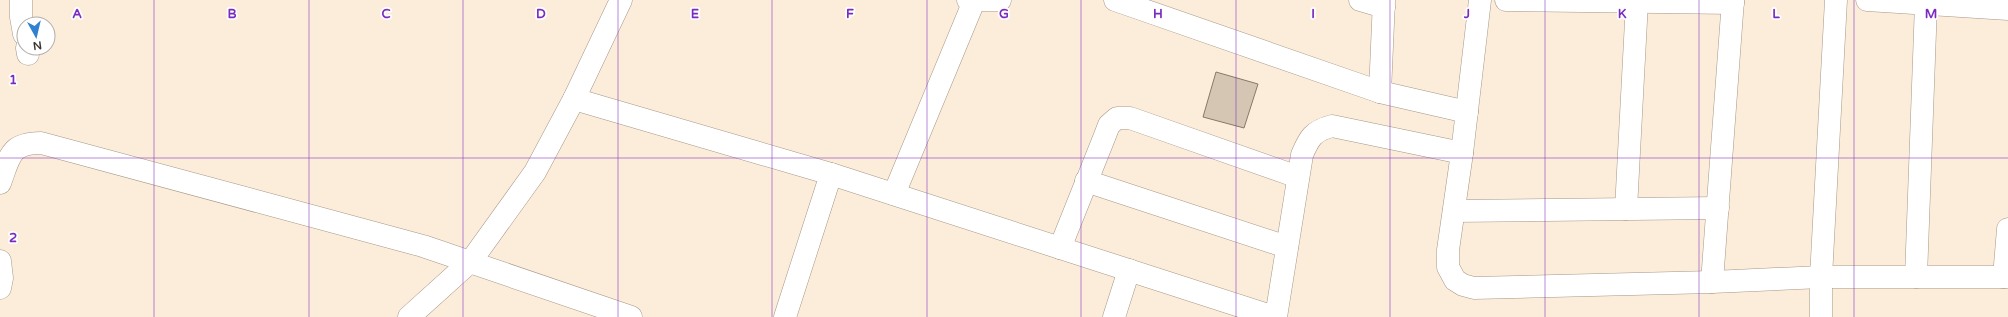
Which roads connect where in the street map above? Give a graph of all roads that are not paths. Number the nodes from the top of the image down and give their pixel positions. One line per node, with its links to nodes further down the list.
1 (21, 0): 16 (street)
2 (621, 0): 18 (street)
3 (1000, 0): 10 (street)
4 (1116, 0): 17 (street)
5 (1360, 0): 13 (street)
6 (1480, 0): 19 (street)
7 (1506, 0): 11 (street)
8 (1836, 0): 35 (street)
9 (1868, 0): 14 (street)
10 (971, 1): 25 (street)
11 (1637, 2): 12 (street); 27 (street)
12 (1733, 2): 26 (street)
13 (1384, 3): 17 (street)
14 (1926, 4): 15 (street); 36 (street)
15 (2008, 9)
16 (21, 16)
17 (1380, 92): 19 (street)
18 (574, 99): 21 (street); 33 (street)
19 (1467, 112): 20 (street)
20 (1462, 154): 22 (street); 28 (street)
21 (831, 174): 25 (street); 42 (street)
22 (1298, 176): 23 (street); 30 (street)
23 (1086, 181): 30 (street); 31 (street)
24 (0, 184): 33 (street)
25 (894, 194): 31 (street)
26 (1718, 208): 27 (street); 38 (street)
27 (1626, 209): 28 (street)
28 (1454, 211): 38 (street)
29 (2008, 229): 37 (street)
30 (1287, 247): 44 (street)
31 (1060, 248): 34 (street)
32 (0, 261): 39 (street)
33 (471, 261): 40 (street); 41 (street)
34 (1129, 270): 43 (street); 44 (street)
35 (1821, 277): 36 (street); 38 (street); 45 (street)
36 (1916, 277): 37 (street)
37 (2006, 277)
38 (1712, 282)
39 (0, 288)
40 (408, 317)
41 (630, 317)
42 (785, 317)
43 (1114, 317)
44 (1275, 317)
45 (1821, 317)

